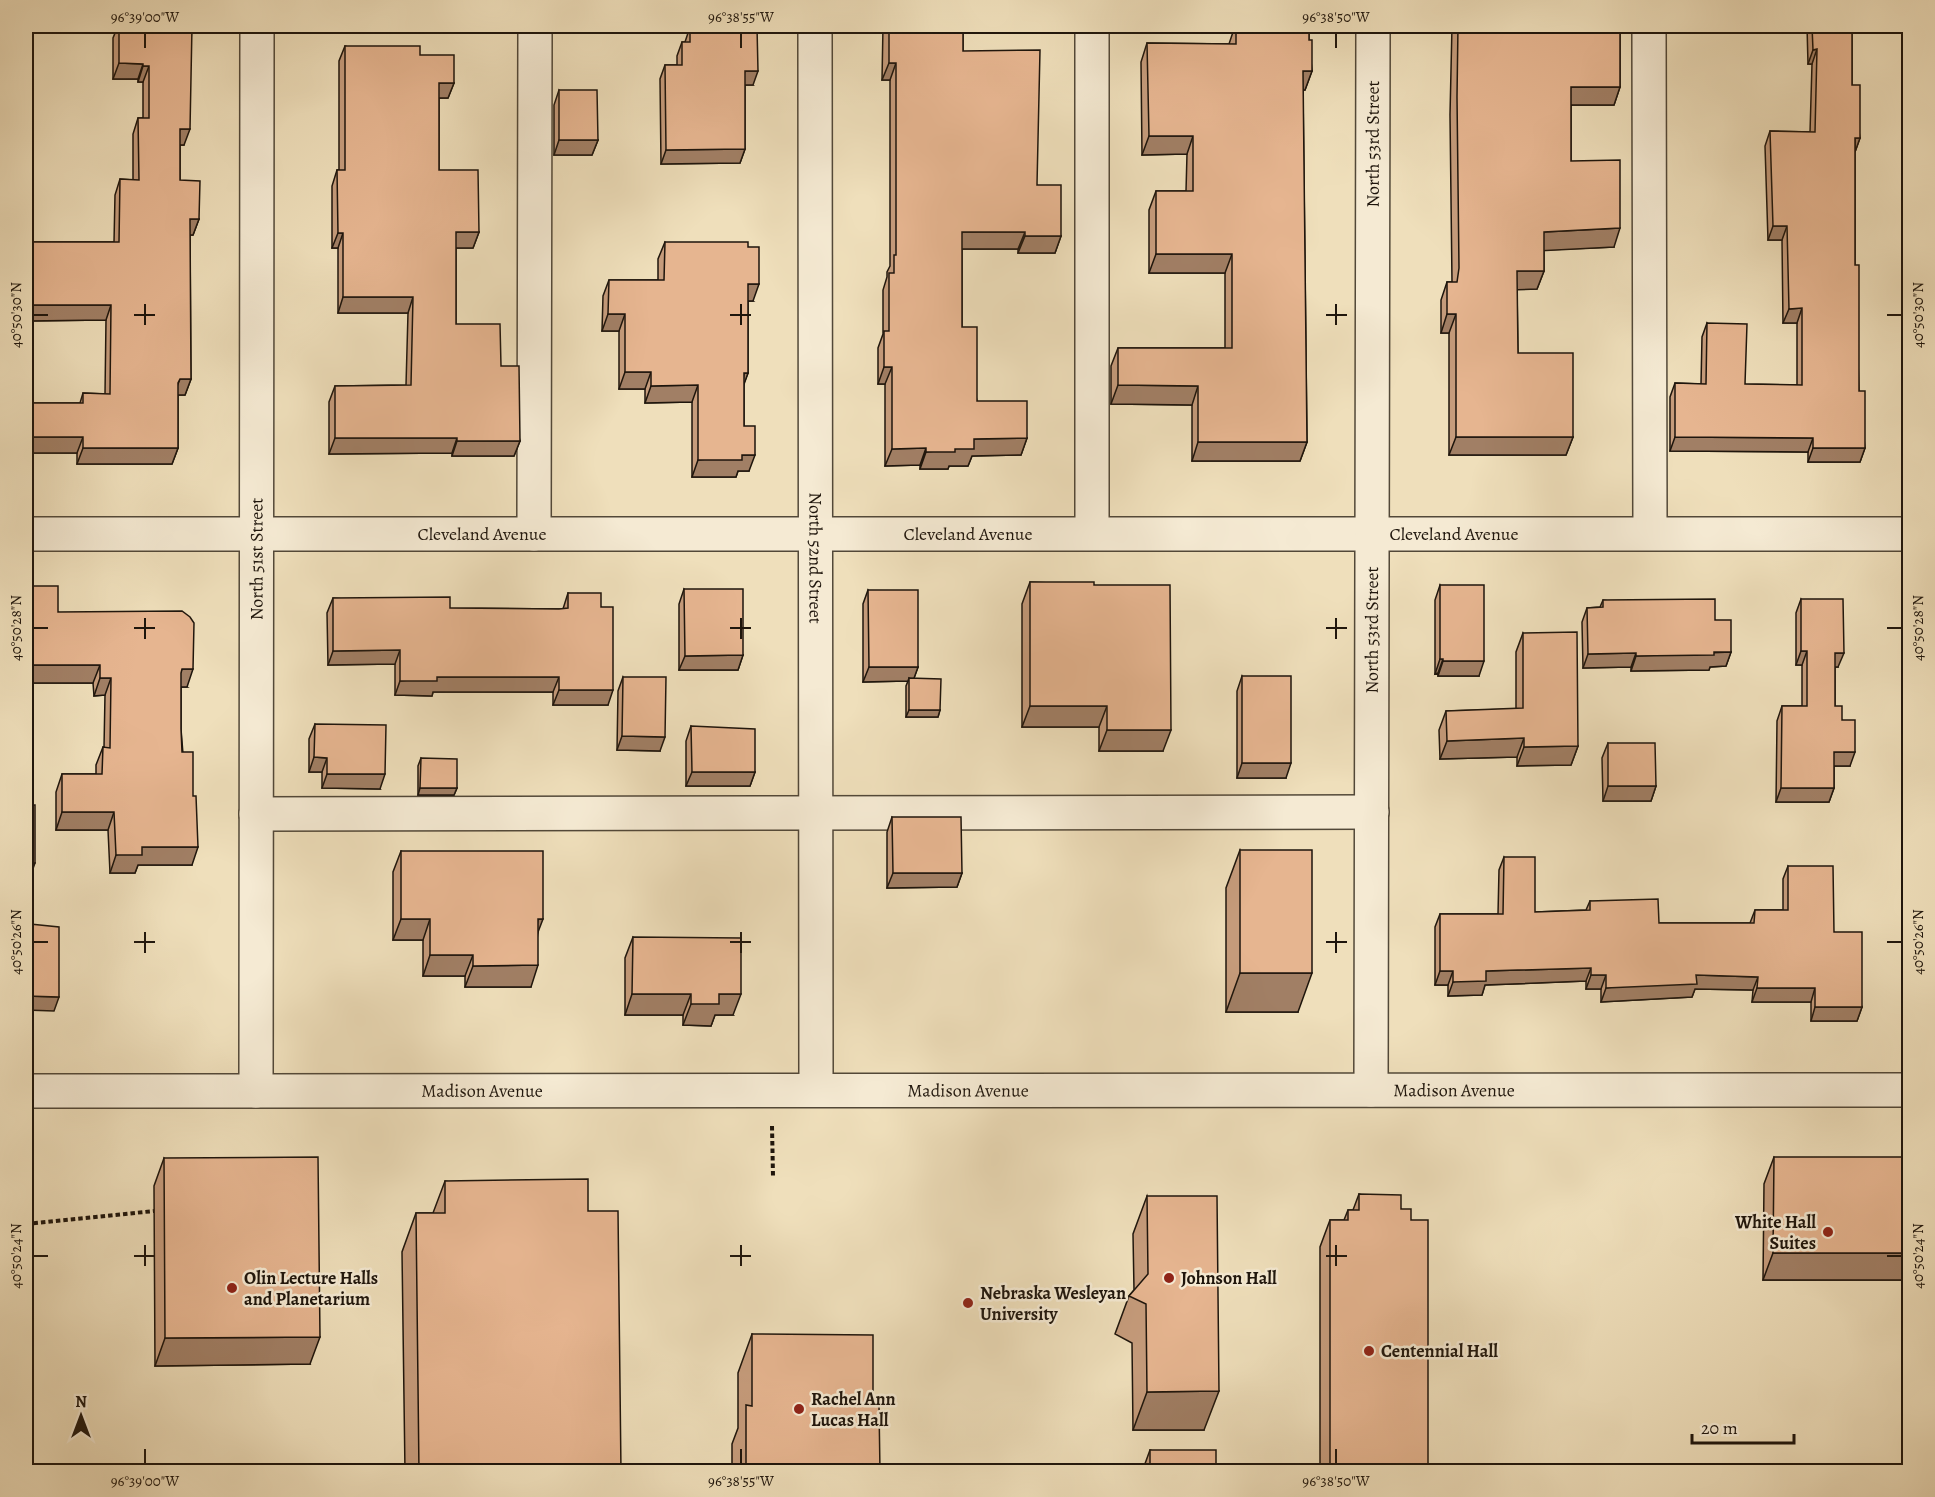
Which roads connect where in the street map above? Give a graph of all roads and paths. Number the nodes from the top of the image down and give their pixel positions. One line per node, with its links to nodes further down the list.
1 (257, 26): 11 (street, North 51st Street)
2 (535, 26): 12 (street)
3 (815, 26): 8 (street, North 52nd Street)
4 (1092, 26): 7 (street)
5 (1373, 26): 13 (street, North 53rd Street)
6 (1649, 26): 9 (street)
7 (1092, 532): 8 (street, Cleveland Avenue); 13 (street, Cleveland Avenue)
8 (816, 533): 12 (street, Cleveland Avenue); 16 (street, North 52nd Street)
9 (1650, 533): 13 (street, Cleveland Avenue); 14 (street, Cleveland Avenue)
10 (26, 534): 11 (street, Cleveland Avenue)
11 (258, 534): 12 (street, Cleveland Avenue); 17 (street, North 51st Street)
12 (534, 534)
13 (1373, 534): 15 (street, North 53rd Street)
14 (1910, 534)
15 (1372, 812): 16 (street); 19 (street, North 53rd Street)
16 (815, 813): 17 (street); 18 (street, North 52nd Street)
17 (256, 814): 22 (street, North 51st Street)
18 (816, 1090): 19 (street, Madison Avenue); 22 (street, Madison Avenue)
19 (1371, 1090): 20 (street, Madison Avenue)
20 (1910, 1090)
21 (26, 1091): 22 (street, Madison Avenue)
22 (256, 1091)
23 (772, 1126): 24 (path)
24 (772, 1176)
25 (154, 1211): 26 (path)
26 (26, 1224)

